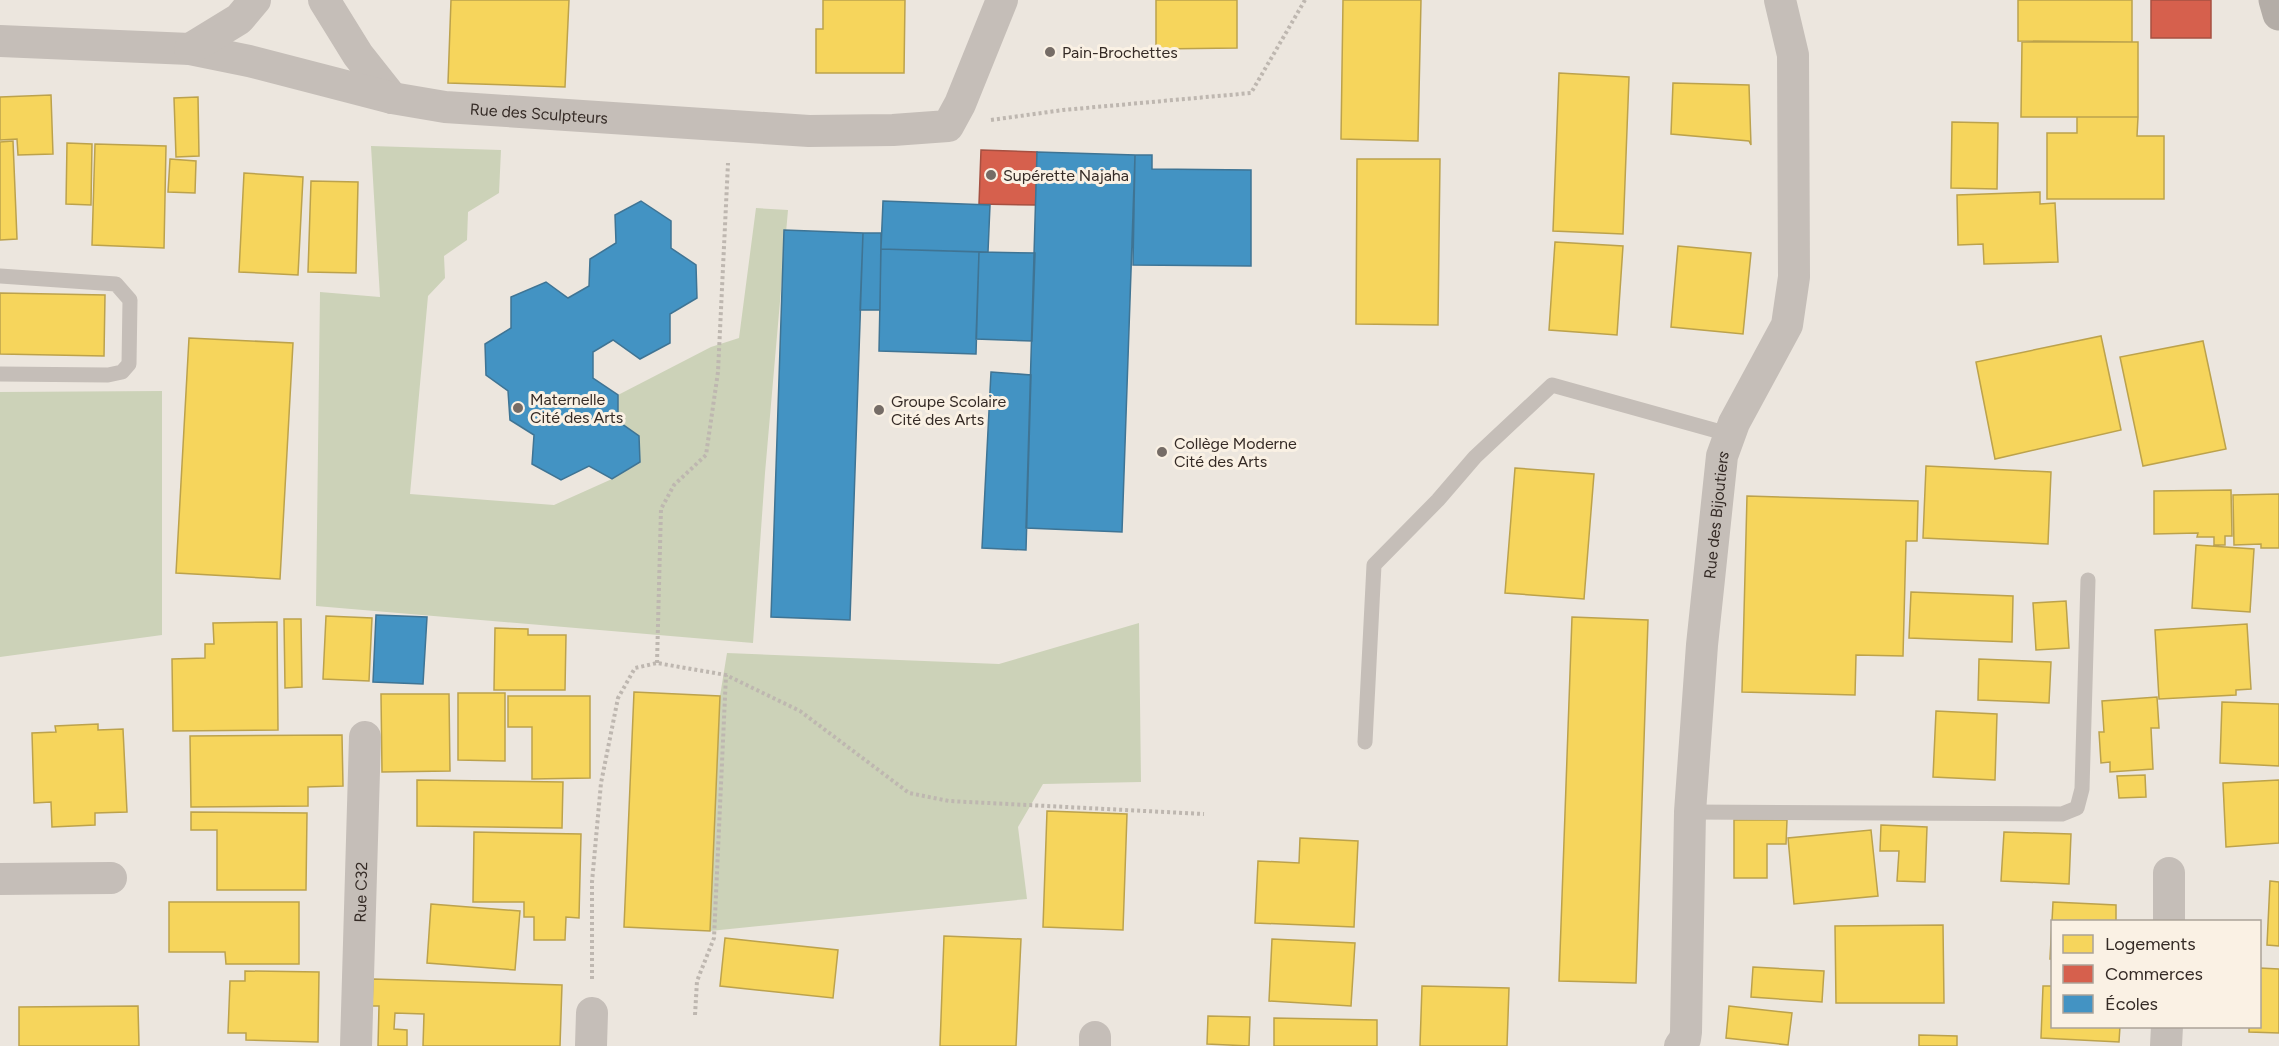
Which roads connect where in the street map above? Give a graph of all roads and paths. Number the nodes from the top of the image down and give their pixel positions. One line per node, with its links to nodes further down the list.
1 (255, 0): 9 (street)
2 (324, 0): 10 (street)
3 (1002, 0): 12 (street)
4 (1305, 0): 12 (path)
5 (1780, 0): 15 (street, Rue des Bijoutiers)
6 (2275, 0): 7 (main road)
7 (2279, 14)
8 (0, 41): 9 (street, Rue des Sculpteurs)
9 (190, 49): 10 (street, Rue des Sculpteurs)
10 (392, 98): 11 (street, Rue des Sculpteurs)
11 (730, 126): 12 (street, Rue des Sculpteurs); 17 (path)
12 (948, 126)
13 (0, 276): 14 (lane)
14 (0, 374)
15 (1728, 434): 20 (lane); 21 (street, Rue des Bijoutiers)
16 (2088, 580): 21 (lane)
17 (657, 663): 18 (path); 27 (path)
18 (726, 675): 22 (path); 28 (path)
19 (365, 737): 30 (street, Rue C32)
20 (1365, 742)
21 (1690, 812): 32 (street, Rue des Bijoutiers)
22 (1204, 814)
23 (2169, 873): 26 (street)
24 (111, 878): 25 (street)
25 (0, 879)
26 (2169, 920)
27 (592, 1013): 31 (street)
28 (695, 1015)
29 (2167, 1028): 33 (street)
30 (356, 1046)
31 (591, 1046)
32 (1680, 1046)
33 (2166, 1046)

